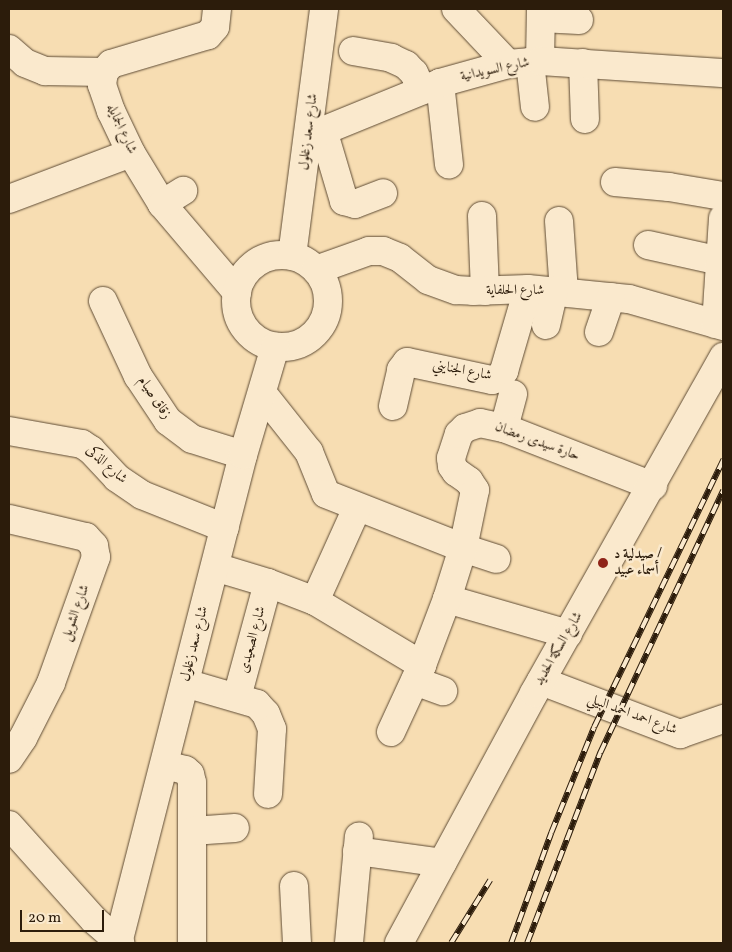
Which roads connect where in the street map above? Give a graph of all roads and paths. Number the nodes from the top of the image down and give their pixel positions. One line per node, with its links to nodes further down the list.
1 (218, 9): 10 (street)
2 (324, 9): 15 (street, شارع سعد زغلول)
3 (456, 9): 8 (street)
4 (541, 14): 5 (street); 8 (street)
5 (578, 20)
6 (9, 49): 10 (street)
7 (354, 51): 12 (street)
8 (526, 62): 9 (street, شارع السويدانية); 12 (street, شارع السويدانية); 13 (street)
9 (583, 63): 11 (street, شارع السويدانية); 14 (street)
10 (104, 72): 16 (street, شارع الجمايله)
11 (723, 73)
12 (431, 87): 15 (street, شارع السويدانية); 17 (street)
13 (536, 107)
14 (585, 119)
15 (316, 134): 19 (street); 26 (street, شارع سعد زغلول)
16 (132, 154): 21 (street); 31 (street, شارع الجمايله)
17 (449, 165)
18 (615, 182): 20 (street)
19 (382, 193)
20 (723, 196)
21 (9, 199)
22 (482, 216): 29 (street)
23 (723, 218): 27 (street)
24 (559, 221): 30 (street)
25 (648, 245): 27 (street)
26 (292, 256): 28 (street); 31 (street)
27 (720, 262): 35 (street)
28 (316, 270): 29 (street, شارع الحلفاية); 37 (street)
29 (485, 291): 30 (street, شارع الحلفاية)
30 (549, 291): 32 (street, شارع الحلفاية); 34 (street); 41 (street, شارع الجنايني)
31 (237, 292): 37 (street)
32 (611, 297): 35 (street, شارع الحلفاية); 36 (street)
33 (103, 301): 44 (street, زقاق صيام)
34 (546, 325)
35 (720, 325)
36 (599, 332)
37 (275, 347): 39 (street, شارع سعد زغلول)
38 (723, 357): 45 (street, شارع السكة الحديد)
39 (262, 394): 44 (street, شارع سعد زغلول); 46 (street)
40 (513, 394): 42 (street)
41 (392, 406)
42 (504, 428): 45 (street, حارة سيدى رمضان); 49 (street, حارة سيدى رمضان)
43 (9, 432): 48 (street, شارع الذكى)
44 (243, 455): 48 (street, شارع سعد زغلول)
45 (653, 486): 55 (street, شارع السكة الحديد)
46 (357, 508): 49 (street); 54 (street)
47 (9, 519): 63 (street, شارع الشويل)
48 (225, 528): 51 (street, شارع سعد زغلول)
49 (463, 548): 50 (street); 53 (street, حارة سيدى رمضان)
50 (496, 559)
51 (215, 567): 52 (street); 58 (street, شارع سعد زغلول)
52 (268, 583): 54 (street); 60 (street, شارع الصعيدى)
53 (447, 599): 55 (street); 56 (street, حارة سيدى رمضان)
54 (315, 601): 56 (street)
55 (568, 634): 57 (street, شارع السكة الحديد)
56 (419, 673): 59 (street); 62 (street, حارة سيدى رمضان)
57 (541, 681): 61 (street, شارع احمد احمد البيلي); 69 (street, شارع السكة الحديد)
58 (186, 683): 60 (street); 64 (street, شارع سعد زغلول)
59 (443, 691)
60 (237, 697): 65 (street)
61 (723, 719)
62 (391, 732)
63 (9, 759)
64 (165, 765): 68 (street); 71 (street, شارع سعد زغلول)
65 (268, 794)
66 (9, 825): 71 (street)
67 (235, 828): 68 (street)
68 (192, 831): 72 (street)
69 (442, 863): 74 (street); 75 (street, شارع السكة الحديد)
70 (294, 886): 73 (street)
71 (119, 943)
72 (192, 943)
73 (297, 943)
74 (349, 943)
75 (399, 943)

